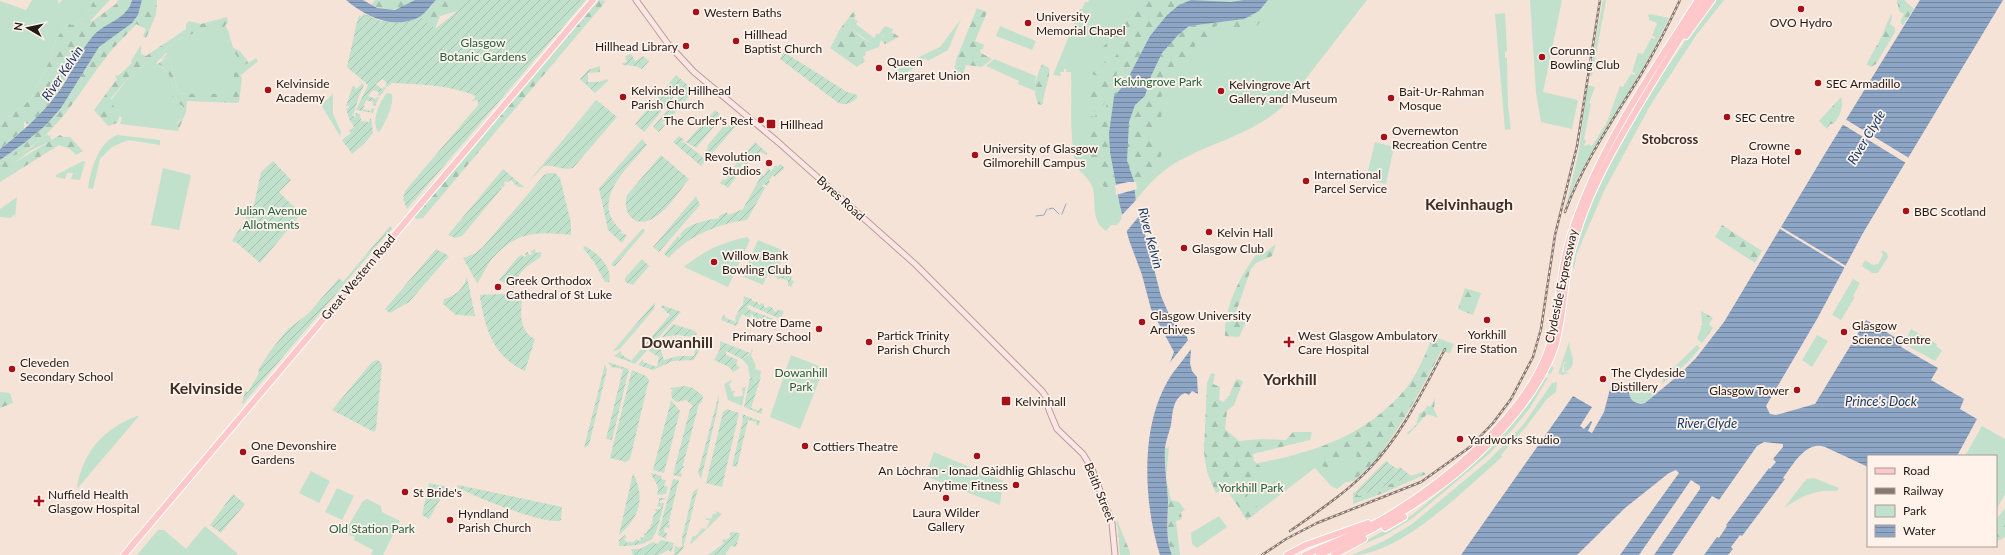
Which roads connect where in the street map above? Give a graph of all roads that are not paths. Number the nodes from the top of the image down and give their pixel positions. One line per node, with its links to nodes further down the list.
1 (593, 0): 11 (main road, Great Western Road)
2 (636, 0): 8 (main road, Byres Road)
3 (1693, 0): 7 (main road)
4 (1698, 0): 7 (main road, Clydeside Expressway)
5 (1705, 0): 7 (main road, Clydeside Expressway)
6 (1712, 0): 7 (main road)
7 (1664, 59): 9 (main road, Clydeside Expressway); 10 (main road, Clydeside Expressway)
8 (1046, 397): 12 (main road, Beith Street)
9 (1447, 481): 15 (main road, Clydeside Expressway); 16 (main road)
10 (1386, 517): 13 (main road); 14 (main road, Clydeside Expressway)
11 (124, 555)
12 (1115, 555)
13 (1287, 555)
14 (1305, 555)
15 (1319, 555)
16 (1334, 555)

